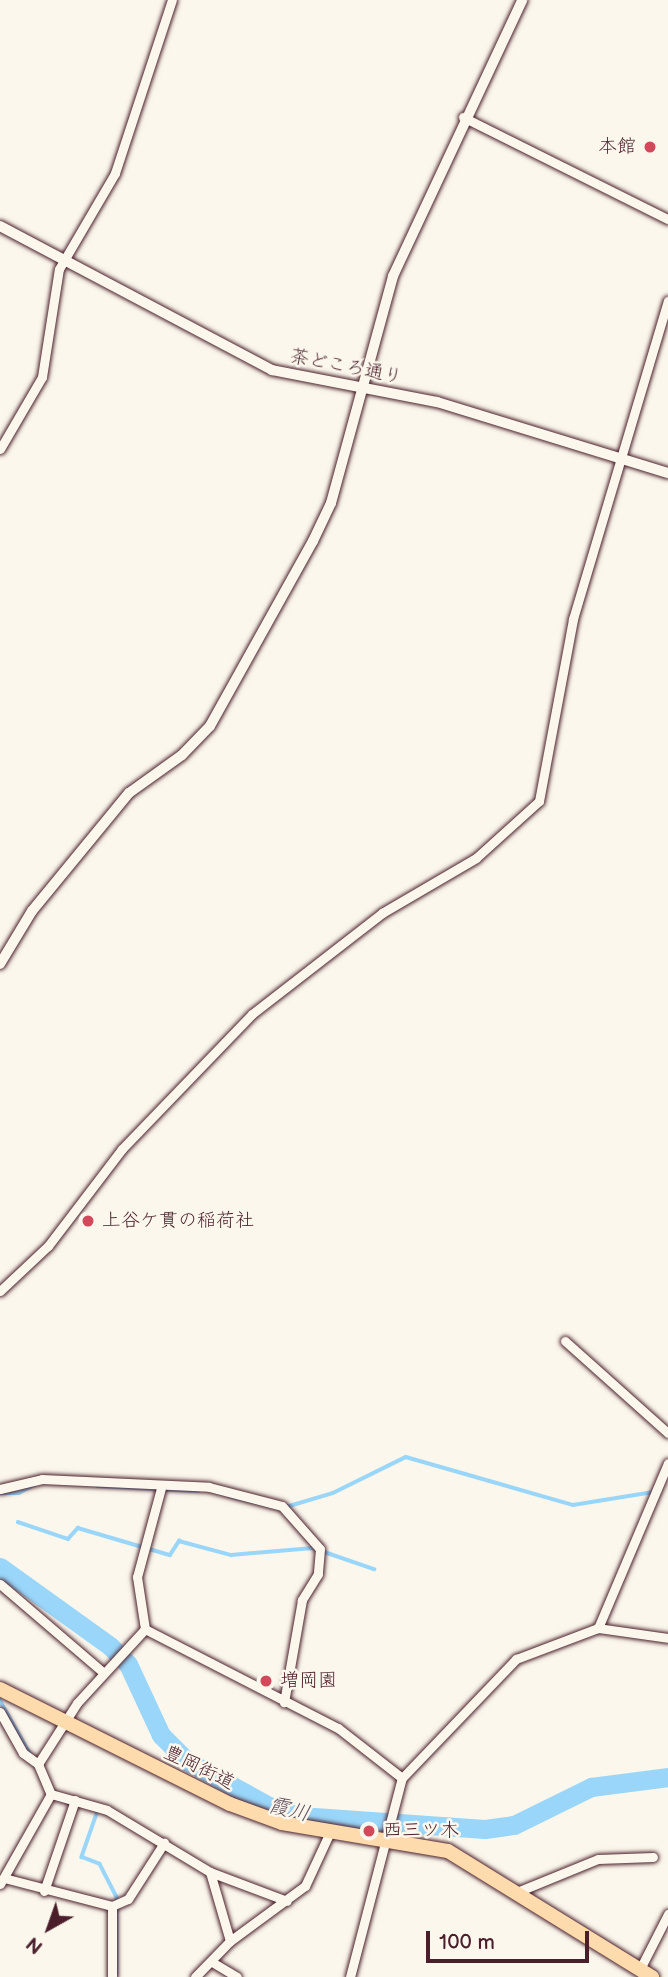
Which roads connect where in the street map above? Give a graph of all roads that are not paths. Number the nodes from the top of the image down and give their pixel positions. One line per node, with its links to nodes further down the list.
1 (172, 0): 6 (street)
2 (522, 0): 3 (street)
3 (463, 117): 4 (street); 8 (street)
4 (668, 219)
5 (0, 226): 6 (street, 茶どころ通り)
6 (63, 260): 8 (street, 茶どころ通り); 9 (street)
7 (668, 301): 10 (street)
8 (362, 389): 10 (street, 茶どころ通り); 12 (street)
9 (0, 449)
10 (623, 457): 11 (street, 茶どころ通り); 13 (street)
11 (668, 473)
12 (0, 964)
13 (0, 1291)
14 (565, 1341): 15 (street)
15 (668, 1433)
16 (668, 1463): 18 (street)
17 (161, 1488): 19 (street); 22 (street); 26 (street)
18 (664, 1488): 21 (street)
19 (0, 1489)
20 (0, 1584): 24 (street)
21 (598, 1628): 23 (street); 30 (street)
22 (145, 1629): 24 (street); 26 (street)
23 (668, 1639)
24 (104, 1673): 28 (street)
25 (0, 1689): 28 (main road, 豊岡街道)
26 (284, 1702): 30 (street)
27 (0, 1712): 29 (street)
28 (63, 1723): 29 (street); 33 (main road, 豊岡街道)
29 (38, 1764): 31 (street)
30 (402, 1778): 34 (street)
31 (51, 1794): 32 (street); 38 (street)
32 (75, 1800): 35 (street); 39 (street)
33 (330, 1832): 34 (main road, 豊岡街道); 41 (street)
34 (383, 1834): 40 (main road, 豊岡街道); 50 (street)
35 (164, 1843): 37 (street); 42 (street)
36 (653, 1857): 40 (street)
37 (210, 1872): 41 (street); 44 (street)
38 (2, 1881): 39 (street)
39 (44, 1891): 42 (street)
40 (517, 1892): 46 (main road, 豊岡街道)
41 (287, 1901): 44 (street)
42 (112, 1906): 47 (street)
43 (668, 1914): 46 (street)
44 (230, 1941): 45 (street)
45 (212, 1962): 48 (street); 49 (street)
46 (646, 1973)
47 (112, 1977)
48 (195, 1977)
49 (237, 1977)
50 (350, 1977)

